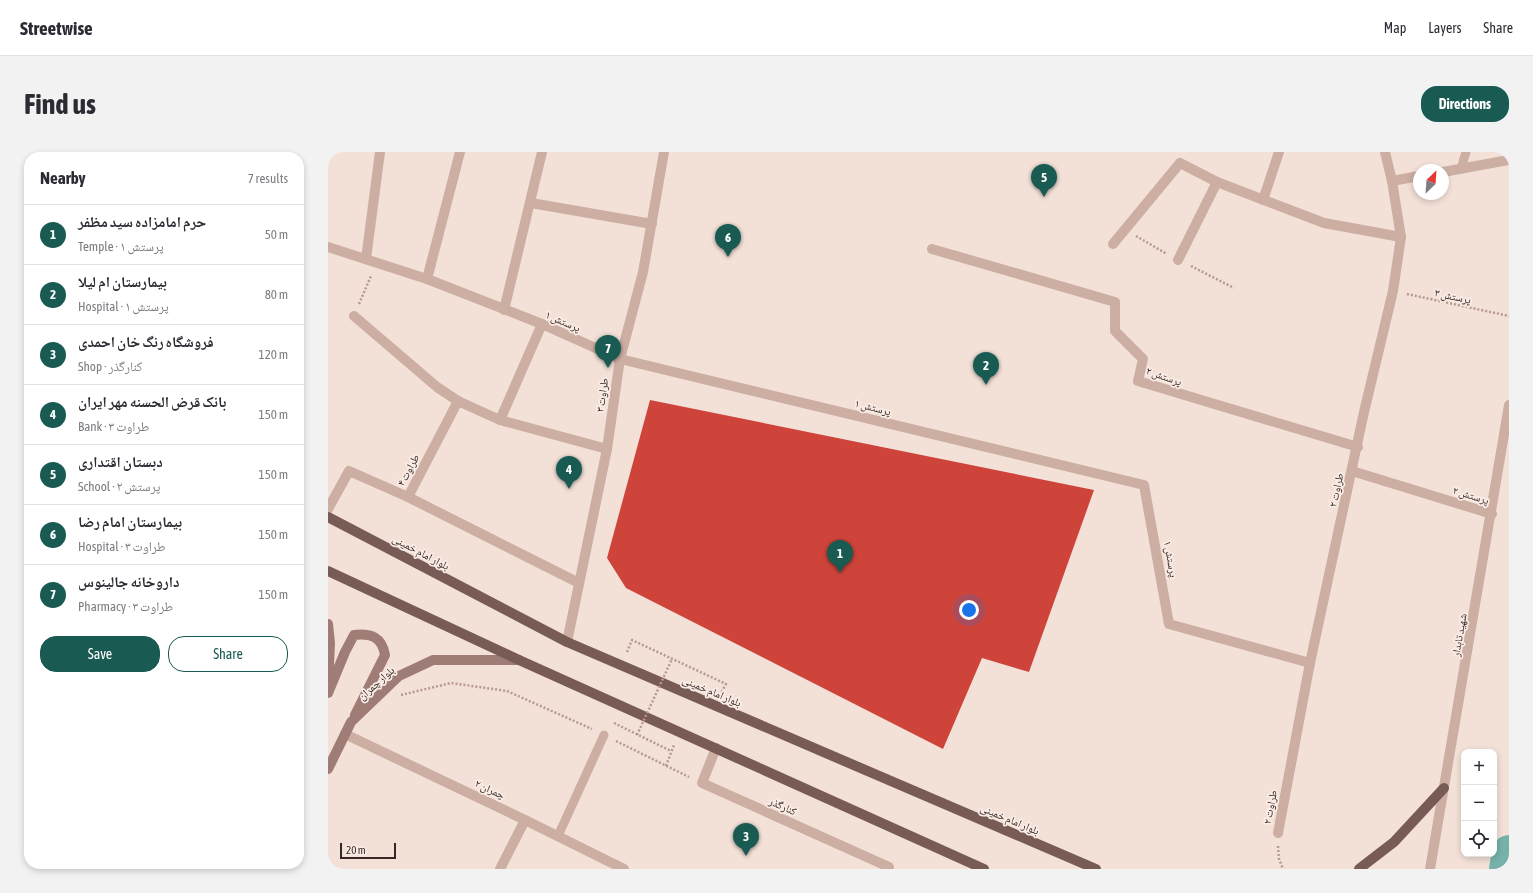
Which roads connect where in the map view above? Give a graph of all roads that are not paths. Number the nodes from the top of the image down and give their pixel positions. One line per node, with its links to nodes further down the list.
1 (380, 152): 21 (street)
2 (460, 152): 23 (street)
3 (542, 152): 15 (street)
4 (664, 152): 16 (street, طراوت ۳)
5 (1279, 152): 14 (street)
6 (1385, 152): 12 (street, طراوت ۲)
7 (1466, 152): 9 (lane)
8 (1509, 160): 9 (street)
9 (1461, 169): 10 (street)
10 (1449, 171)
11 (1413, 177): 12 (street)
12 (1392, 181): 17 (street, طراوت ۲)
13 (1217, 182): 14 (street); 18 (street); 22 (street)
14 (1263, 200): 17 (street)
15 (531, 203): 16 (street); 24 (street)
16 (652, 224): 27 (street, طراوت ۳)
17 (1401, 237): 31 (street, طراوت ۲)
18 (1113, 244)
19 (328, 247): 21 (street, پرستش ۱)
20 (932, 249): 31 (street, پرستش ۲)
21 (366, 259): 23 (street, پرستش ۱)
22 (1178, 260)
23 (427, 278): 24 (street, پرستش ۱)
24 (504, 310): 26 (street, پرستش ۱)
25 (354, 316): 28 (street)
26 (542, 324): 27 (street, پرستش ۱); 30 (street)
27 (620, 358): 32 (street, طراوت ۳); 43 (street, پرستش ۱)
28 (458, 401): 30 (street); 34 (street, طراوت ۴)
29 (1509, 405): 36 (street, شهید تابدار)
30 (500, 420): 32 (street)
31 (1358, 447): 33 (street, طراوت ۲)
32 (606, 449): 39 (street, طراوت ۳)
33 (1352, 471): 36 (street, پرستش ۲); 43 (street, طراوت ۲)
34 (408, 497): 35 (street, طراوت ۴); 39 (street)
35 (328, 509)
36 (1492, 514): 50 (street, شهید تابدار)
37 (328, 517): 41 (main road, بلوار امام خمینی)
38 (328, 571): 42 (main road)
39 (579, 583): 41 (street, طراوت ۳)
40 (328, 624): 44 (main road)
41 (567, 642): 58 (main road, بلوار امام خمینی)
42 (519, 660): 45 (main road, بلوار چمران); 48 (main road)
43 (1310, 663): 52 (street, طراوت ۲)
44 (328, 693): 45 (main road)
45 (351, 722): 46 (main road, بلوار چمران)
46 (345, 734): 49 (main road, بلوار چمران); 51 (street, چمران ۲)
47 (604, 735): 53 (lane)
48 (716, 748): 54 (street, کنارگذر); 57 (main road)
49 (328, 769)
50 (1444, 788): 59 (main road); 60 (street, شهید تابدار)
51 (525, 820): 53 (street, چمران ۲); 55 (street)
52 (1278, 833)
53 (558, 836): 56 (street, چمران ۲)
54 (889, 866)
55 (500, 869)
56 (624, 869)
57 (984, 869)
58 (1096, 869)
59 (1359, 869)
60 (1430, 869)

